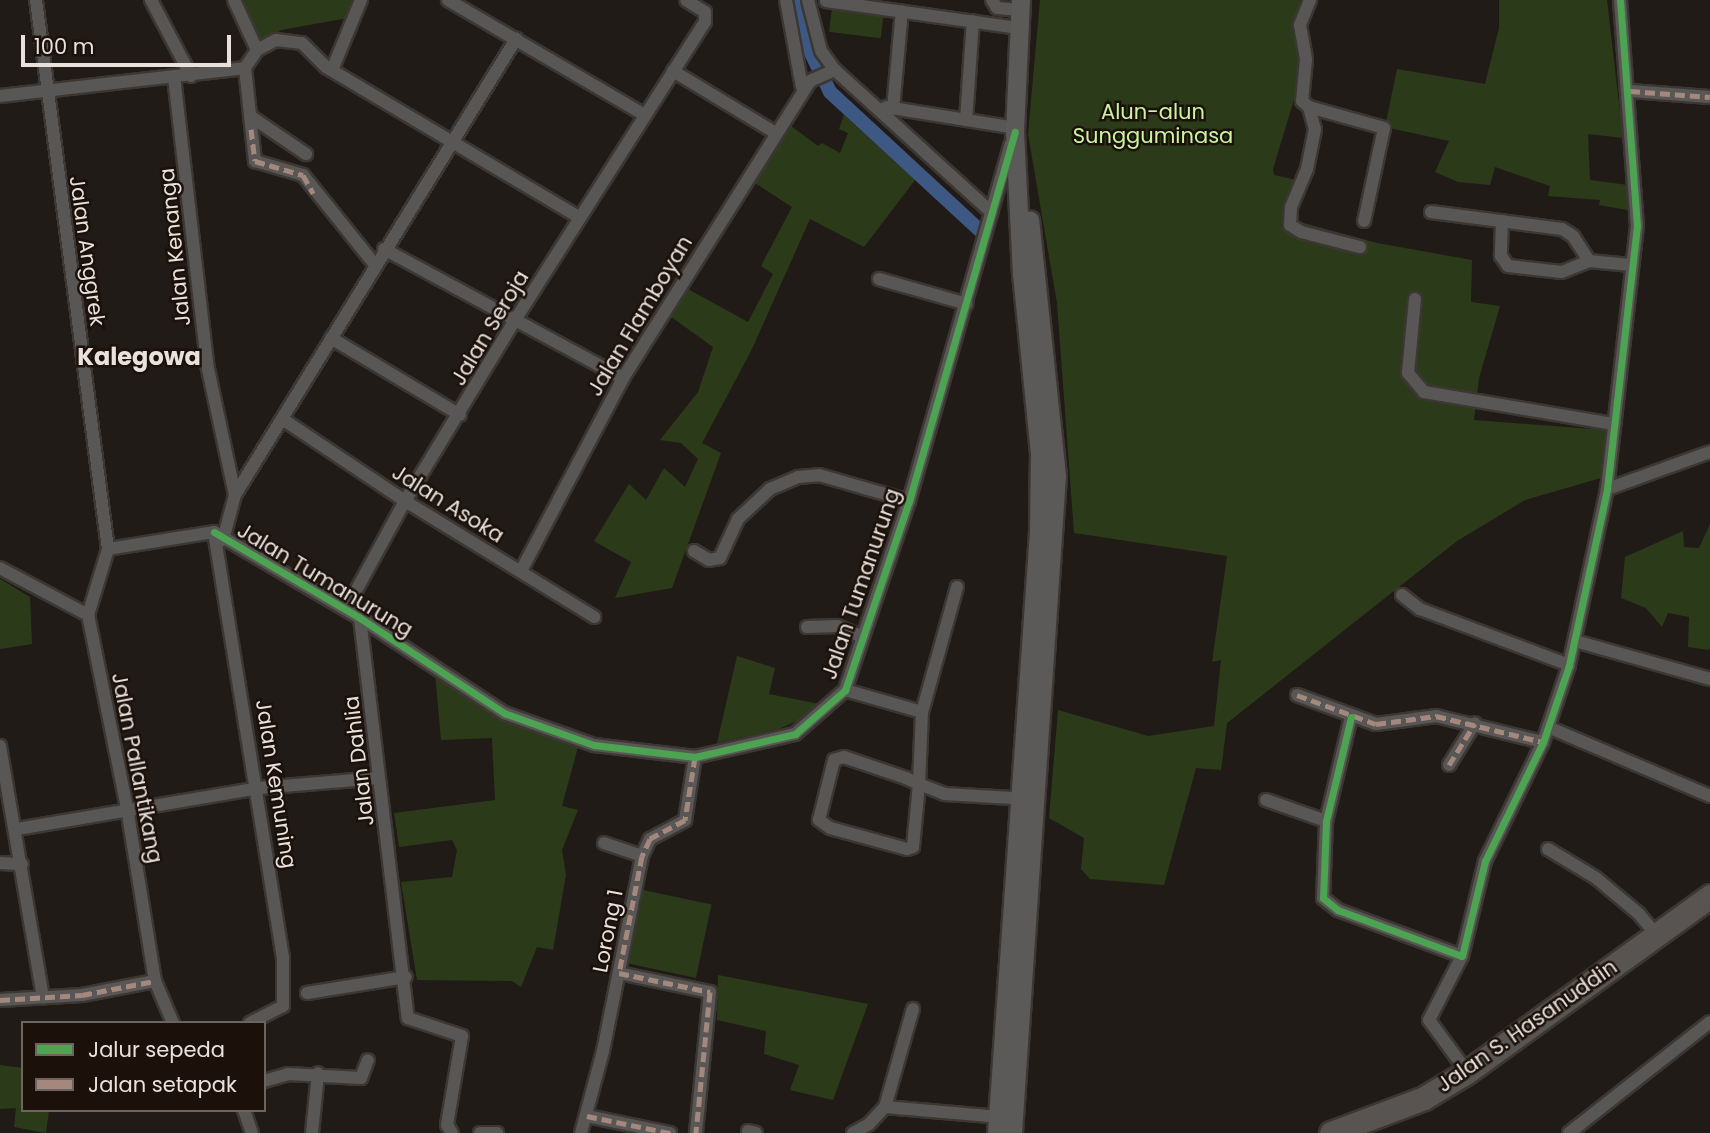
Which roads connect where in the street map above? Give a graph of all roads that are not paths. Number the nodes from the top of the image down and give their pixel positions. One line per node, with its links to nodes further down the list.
1 (36, 0): 26 (street, Jalan Anggrek)
2 (151, 0): 23 (street)
3 (234, 0): 17 (street)
4 (361, 0): 19 (street)
5 (448, 0): 16 (street)
6 (686, 0): 20 (street, Jalan Seroja)
7 (786, 0): 24 (street)
8 (808, 0): 21 (street)
9 (992, 0): 14 (street)
10 (1310, 0): 29 (street)
11 (1620, 0): 25 (street)
12 (826, 1): 13 (street)
13 (902, 11): 15 (street); 32 (street)
14 (1020, 13): 15 (street); 33 (street, Jalan Tumanurung)
15 (973, 21): 32 (street)
16 (516, 39): 30 (street); 35 (street)
17 (257, 50): 18 (street); 19 (street)
18 (245, 68): 23 (street); 31 (street)
19 (332, 70): 35 (street)
20 (673, 71): 30 (street, Jalan Seroja); 34 (street)
21 (832, 71): 24 (street); 37 (street)
22 (174, 76): 23 (street); 26 (street); 58 (street, Jalan Kenanga)
23 (191, 76)
24 (806, 84): 34 (street, Jalan Flamboyan)
25 (1630, 91): 28 (street); 46 (street)
26 (47, 92): 27 (street); 62 (street, Jalan Anggrek)
27 (0, 96)
28 (1710, 97)
29 (1310, 107): 40 (street); 42 (street)
30 (645, 115): 39 (street, Jalan Seroja)
31 (250, 116): 36 (street); 45 (street)
32 (966, 120): 33 (street)
33 (1015, 130): 37 (street, Jalan Tumanurung); 91 (street, Jalan Tumanurung)
34 (774, 132): 52 (street, Jalan Flamboyan)
35 (452, 141): 39 (street); 43 (street)
36 (306, 154)
37 (991, 212): 49 (street, Jalan Tumanurung)
38 (1431, 212): 41 (street)
39 (580, 218): 50 (street, Jalan Seroja)
40 (1364, 220)
41 (1502, 220): 44 (street); 44 (street)
42 (1360, 247)
43 (384, 249): 45 (street); 50 (street)
44 (1589, 261): 46 (street)
45 (375, 265): 51 (street)
46 (1631, 265): 55 (street)
47 (879, 279): 49 (street)
48 (1415, 299): 55 (street)
49 (967, 304): 60 (street, Jalan Tumanurung)
50 (515, 320): 52 (street); 53 (street, Jalan Seroja)
51 (331, 338): 53 (street); 54 (street)
52 (623, 378): 65 (street, Jalan Flamboyan)
53 (460, 415): 59 (street, Jalan Seroja)
54 (284, 421): 58 (street); 59 (street, Jalan Asoka)
55 (1614, 424): 57 (street)
56 (1710, 452): 57 (street)
57 (1609, 477): 74 (street)
58 (235, 495): 61 (street)
59 (405, 501): 65 (street, Jalan Asoka); 68 (street, Jalan Seroja)
60 (909, 501): 63 (street); 73 (street, Jalan Tumanurung)
61 (218, 536): 62 (street, Jalan Tumanurung); 68 (street, Jalan Tumanurung); 89 (street, Jalan Kemuning)
62 (108, 549): 69 (street)
63 (694, 551)
64 (0, 568): 69 (street)
65 (521, 571): 70 (street, Jalan Asoka)
66 (957, 587): 79 (street)
67 (1402, 595): 75 (street)
68 (346, 609): 71 (street, Jalan Tumanurung)
69 (88, 615): 93 (street, Jalan Pallantikang)
70 (594, 617)
71 (360, 618): 85 (street, Jalan Tumanurung); 87 (street, Jalan Dahlia)
72 (807, 627): 73 (street)
73 (863, 637): 77 (street, Jalan Tumanurung)
74 (1575, 641): 75 (street); 76 (street)
75 (1569, 665): 82 (street)
76 (1710, 679)
77 (845, 690): 79 (street); 85 (street, Jalan Tumanurung)
78 (1297, 695): 80 (street)
79 (922, 712): 88 (street)
80 (1351, 717): 81 (street); 94 (street)
81 (1475, 723): 83 (street); 86 (street)
82 (1548, 727): 83 (street); 90 (street)
83 (1543, 742): 104 (street)
84 (0, 746): 95 (street)
85 (695, 757): 98 (street)
86 (1450, 765)
87 (379, 778): 89 (street); 106 (street, Jalan Dahlia)
88 (919, 784): 88 (street); 91 (street)
89 (259, 788): 93 (street); 113 (street, Jalan Kemuning)
90 (1710, 796)
91 (1030, 799): 122 (street, Jalan Tumanurung); 133 (street, Jalan Tumanurung)
92 (1266, 800): 94 (street)
93 (127, 808): 95 (street); 107 (street, Jalan Pallantikang)
94 (1326, 821): 104 (street)
95 (17, 829): 100 (street)
96 (604, 843): 98 (street)
97 (1548, 849): 103 (street)
98 (642, 856): 105 (street, Lorong 1)
99 (0, 863): 100 (street)
100 (22, 864): 109 (street)
101 (1710, 896): 103 (highway, Jalan S. Hasanuddin)
102 (1710, 910): 103 (highway, Jalan S. Hasanuddin)
103 (1660, 939): 116 (highway, Jalan S. Hasanuddin); 135 (highway, Jalan S. Hasanuddin)
104 (1462, 956): 116 (street)
105 (619, 973): 121 (street, Lorong 1); 130 (street)
106 (406, 977): 108 (street); 125 (street, Jalan Dahlia)
107 (155, 981): 109 (street); 112 (street, Jalan Pallantikang)
108 (307, 993)
109 (43, 997): 110 (street)
110 (0, 1000)
111 (913, 1009): 119 (street)
112 (172, 1021)
113 (256, 1021)
114 (1710, 1022): 136 (street)
115 (368, 1060): 117 (street)
116 (1467, 1072): 134 (highway, Jalan S. Hasanuddin)
117 (318, 1073): 118 (street); 124 (street)
118 (266, 1080)
119 (885, 1107): 122 (street); 132 (street)
120 (245, 1112): 123 (street)
121 (587, 1116): 128 (street, Lorong 1); 129 (street)
122 (998, 1125)
123 (252, 1133)
124 (312, 1133)
125 (452, 1133)
126 (480, 1133): 127 (street)
127 (497, 1133)
128 (581, 1133)
129 (670, 1133)
130 (697, 1133): 131 (street)
131 (709, 1133)
132 (853, 1133)
133 (1013, 1133)
134 (1331, 1133)
135 (1351, 1133)
136 (1569, 1133)

